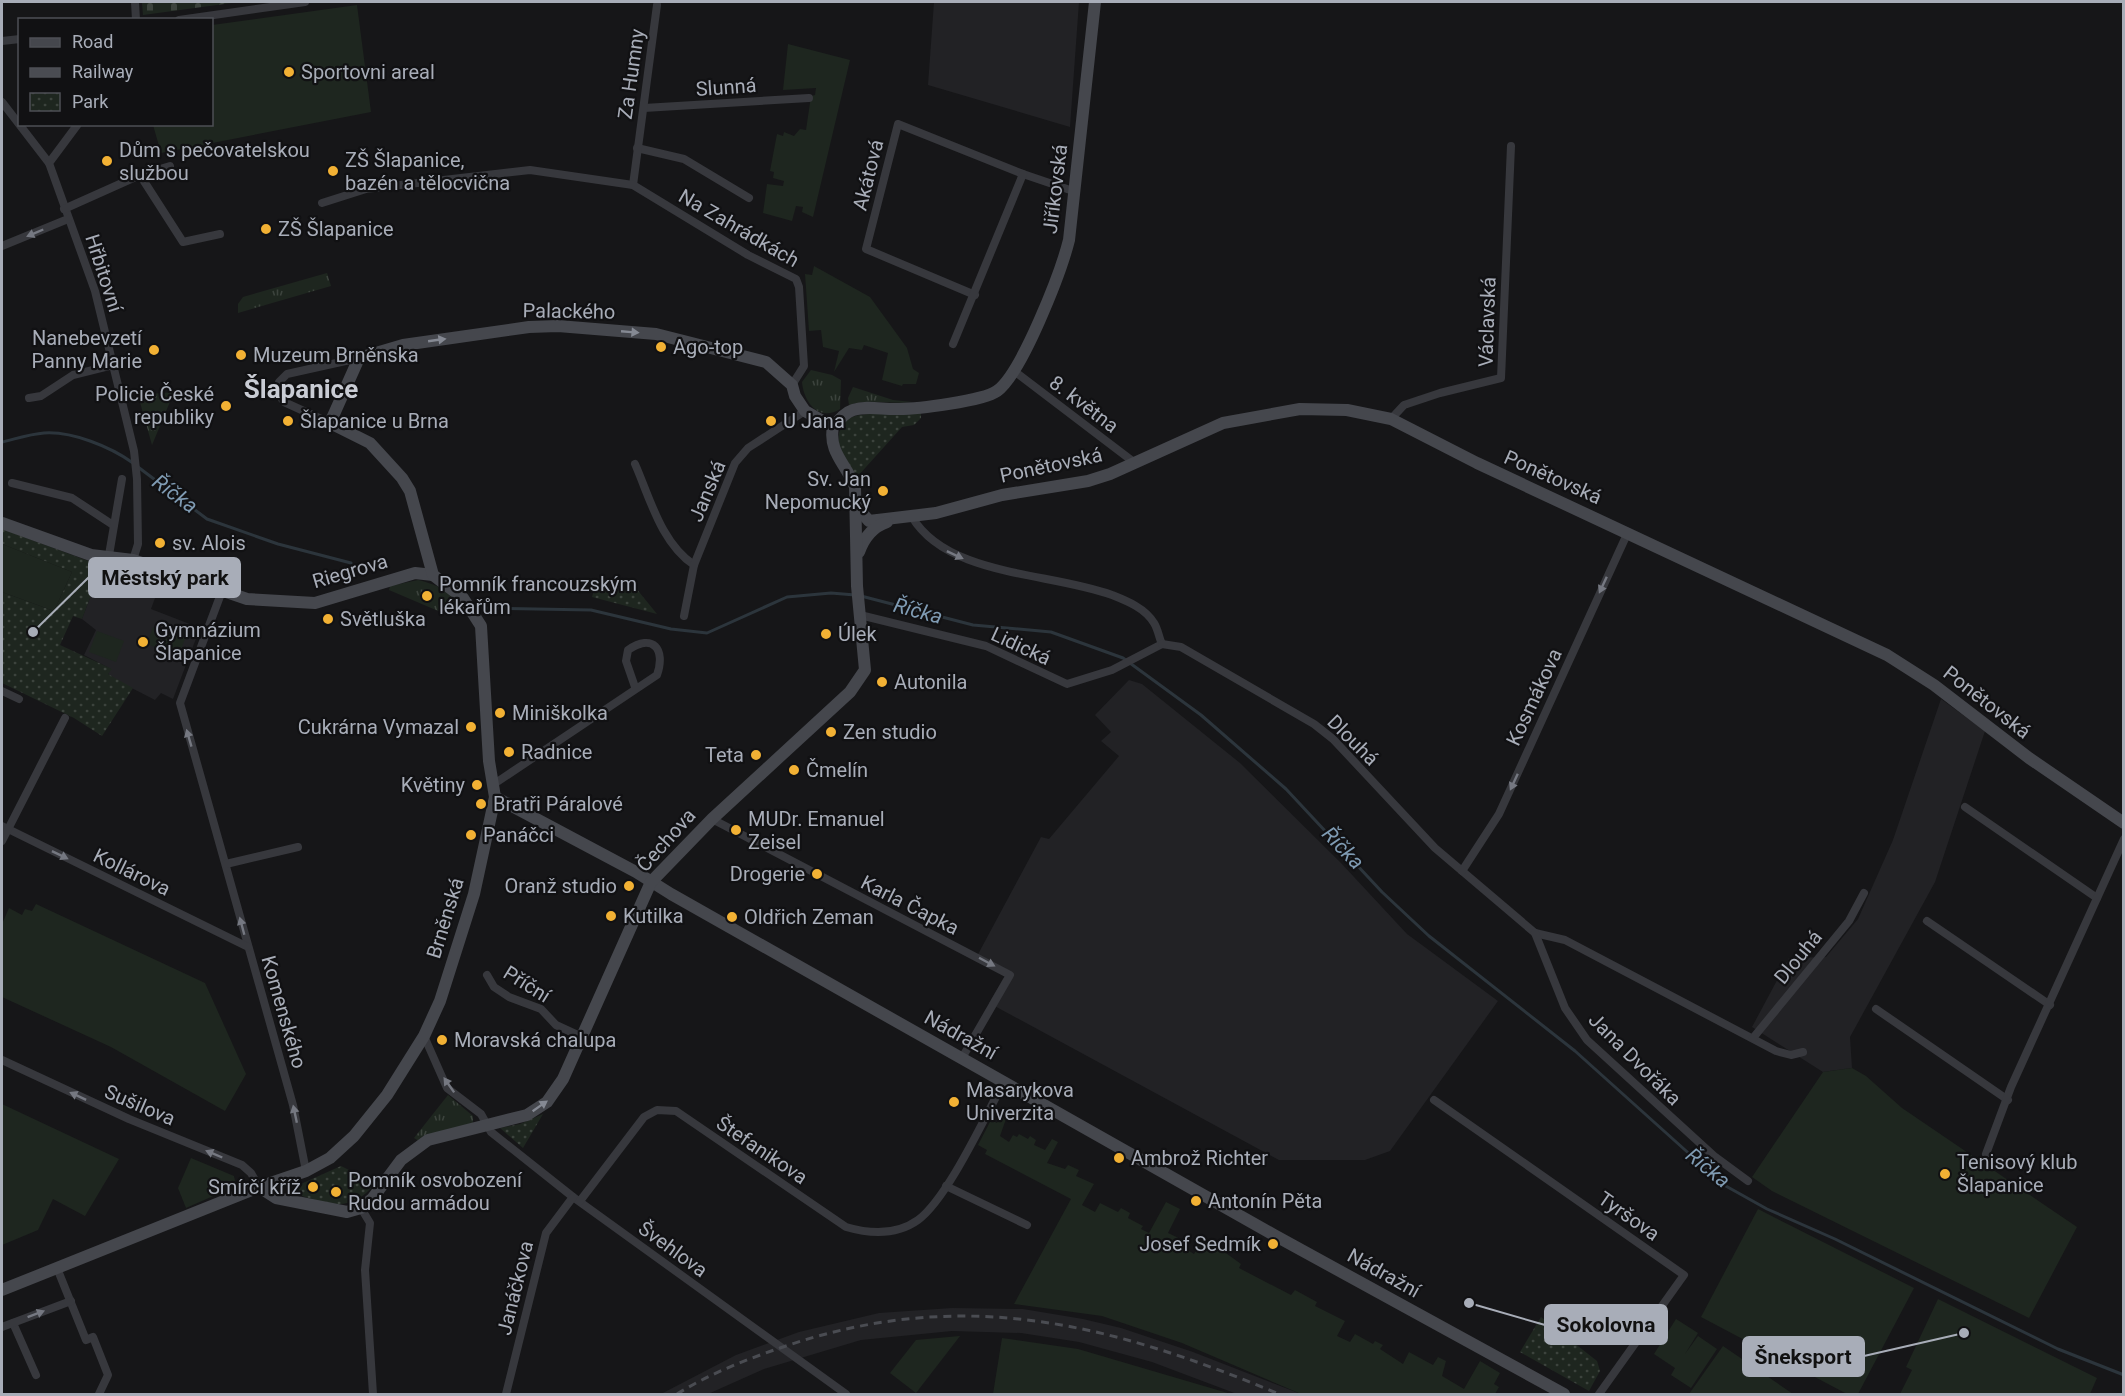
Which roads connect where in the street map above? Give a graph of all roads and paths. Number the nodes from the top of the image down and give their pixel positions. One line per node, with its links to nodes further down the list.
1 (135, 2): 5 (street)
2 (305, 2): 6 (street)
3 (1095, 2): 22 (street, Jiříkovská)
4 (657, 5): 11 (street, Za Humny)
5 (136, 18)
6 (193, 18)
7 (18, 39): 8 (street)
8 (2, 41)
9 (809, 98): 11 (street, Slunná)
10 (2, 102): 12 (street, Hřbitovní)
11 (644, 108): 15 (street, Za Humny)
12 (18, 123)
13 (20, 126): 17 (street, Hřbitovní)
14 (77, 126): 17 (street)
15 (637, 147): 21 (street); 23 (street, Na Zahrádkách)
16 (1511, 147): 37 (street, Václavská)
17 (49, 163): 25 (street, Hřbitovní)
18 (170, 166): 20 (street)
19 (1023, 174): 22 (street, Akátová); 29 (street); 29 (street, Akátová)
20 (140, 175): 25 (street); 27 (street)
21 (633, 185): 24 (street, Na Zahrádkách); 34 (street, Na Zahrádkách)
22 (1076, 192): 33 (street, Jiříkovská)
23 (749, 198)
24 (322, 203)
25 (64, 209): 26 (street, Hřbitovní)
26 (68, 219): 28 (street, one-way to 28); 32 (street, Hřbitovní)
27 (220, 234)
28 (2, 246)
29 (975, 295): 30 (street)
30 (953, 344)
31 (359, 358): 34 (street, Palackého, one-way to 34); 38 (street); 38 (street)
32 (113, 364): 35 (street); 52 (street, Hřbitovní)
33 (1014, 371): 39 (street, Jiříkovská); 40 (street, 8. května)
34 (792, 384): 36 (street)
35 (29, 398)
36 (806, 411): 39 (street); 53 (street, Janská)
37 (1391, 419): 40 (street, Ponětovská); 49 (street, Ponětovská)
38 (330, 423): 54 (street)
39 (833, 427): 44 (street, Čechova)
40 (1135, 463): 45 (street, Ponětovská)
41 (635, 464): 53 (street)
42 (122, 479): 48 (street)
43 (12, 483): 48 (street)
44 (856, 506): 46 (street); 51 (street, Čechova)
45 (912, 517): 46 (street, Ponětovská); 58 (street, one-way to 58)
46 (896, 519): 51 (street)
47 (2, 523): 50 (street, Riegrova)
48 (113, 525): 50 (street)
49 (1628, 532): 66 (street, Ponětovská); 72 (street, Kosmákova, one-way to 72)
50 (109, 555): 52 (street, Riegrova)
51 (857, 559): 56 (street, Čechova)
52 (133, 560): 55 (street, Riegrova)
53 (694, 565): 57 (street, Janská)
54 (433, 575): 55 (street, Riegrova); 63 (street, Brněnská)
55 (222, 591): 71 (street, Komenského, one-way to 55)
56 (860, 611): 58 (street, Lidická); 65 (street, Čechova)
57 (684, 616)
58 (1161, 644): 72 (street, Dlouhá)
59 (635, 687): 59 (street); 63 (street)
60 (2, 690): 61 (street)
61 (19, 699)
62 (65, 718): 67 (street)
63 (494, 791): 73 (street, Nádražní); 82 (street, Brněnská)
64 (1965, 807): 75 (street)
65 (712, 819): 73 (street, Čechova); 86 (street, Karla Čapka, one-way to 86)
66 (2124, 823)
67 (4, 828): 69 (street); 78 (street, Kollárova, one-way to 78)
68 (2124, 838): 75 (street)
69 (2, 842)
70 (298, 847): 71 (street)
71 (226, 864): 78 (street, Komenského, one-way to 71)
72 (1462, 871): 77 (street, Dlouhá)
73 (651, 882): 83 (street, Čechova); 86 (street, Nádražní)
74 (1864, 893): 84 (street, Dlouhá)
75 (2097, 898): 80 (street)
76 (1927, 921): 80 (street)
77 (1535, 933): 84 (street, Dlouhá); 94 (street, Jana Dvořáka)
78 (248, 947): 93 (street, Komenského, one-way to 78)
79 (487, 975): 83 (street, Příční)
80 (2050, 1005): 90 (street)
81 (1876, 1009): 90 (street)
82 (424, 1036): 91 (street, one-way to 82); 93 (street, Brněnská)
83 (582, 1037): 91 (street, Čechova, one-way to 83)
84 (1753, 1038): 85 (street, Dlouhá)
85 (1803, 1052)
86 (962, 1058): 88 (street, Nádražní)
87 (2, 1060): 96 (street, Sušilova, one-way to 87)
88 (1004, 1082): 95 (street, Štefanikova); 110 (street, Nádražní)
89 (1434, 1100): 111 (street, Tyršova)
90 (2007, 1100): 92 (street)
91 (485, 1125): 97 (street, Švehlova); 98 (street, Čechova)
92 (1986, 1154)
93 (306, 1171): 96 (street, Brněnská)
94 (1748, 1181)
95 (946, 1186): 97 (street, Štefanikova); 99 (street)
96 (259, 1187): 98 (street); 100 (street, Brněnská)
97 (576, 1199): 108 (street, Janáčkova); 109 (street, Švehlova)
98 (361, 1208): 107 (street)
99 (1027, 1225)
100 (57, 1268): 101 (street, Brněnská); 102 (street)
101 (2, 1290)
102 (71, 1301): 103 (street, one-way to 102); 106 (street)
103 (13, 1323): 104 (street); 105 (street)
104 (2, 1327)
105 (36, 1376)
106 (99, 1395)
107 (373, 1395)
108 (506, 1395)
109 (846, 1395)
110 (1564, 1395)
111 (1599, 1395)

